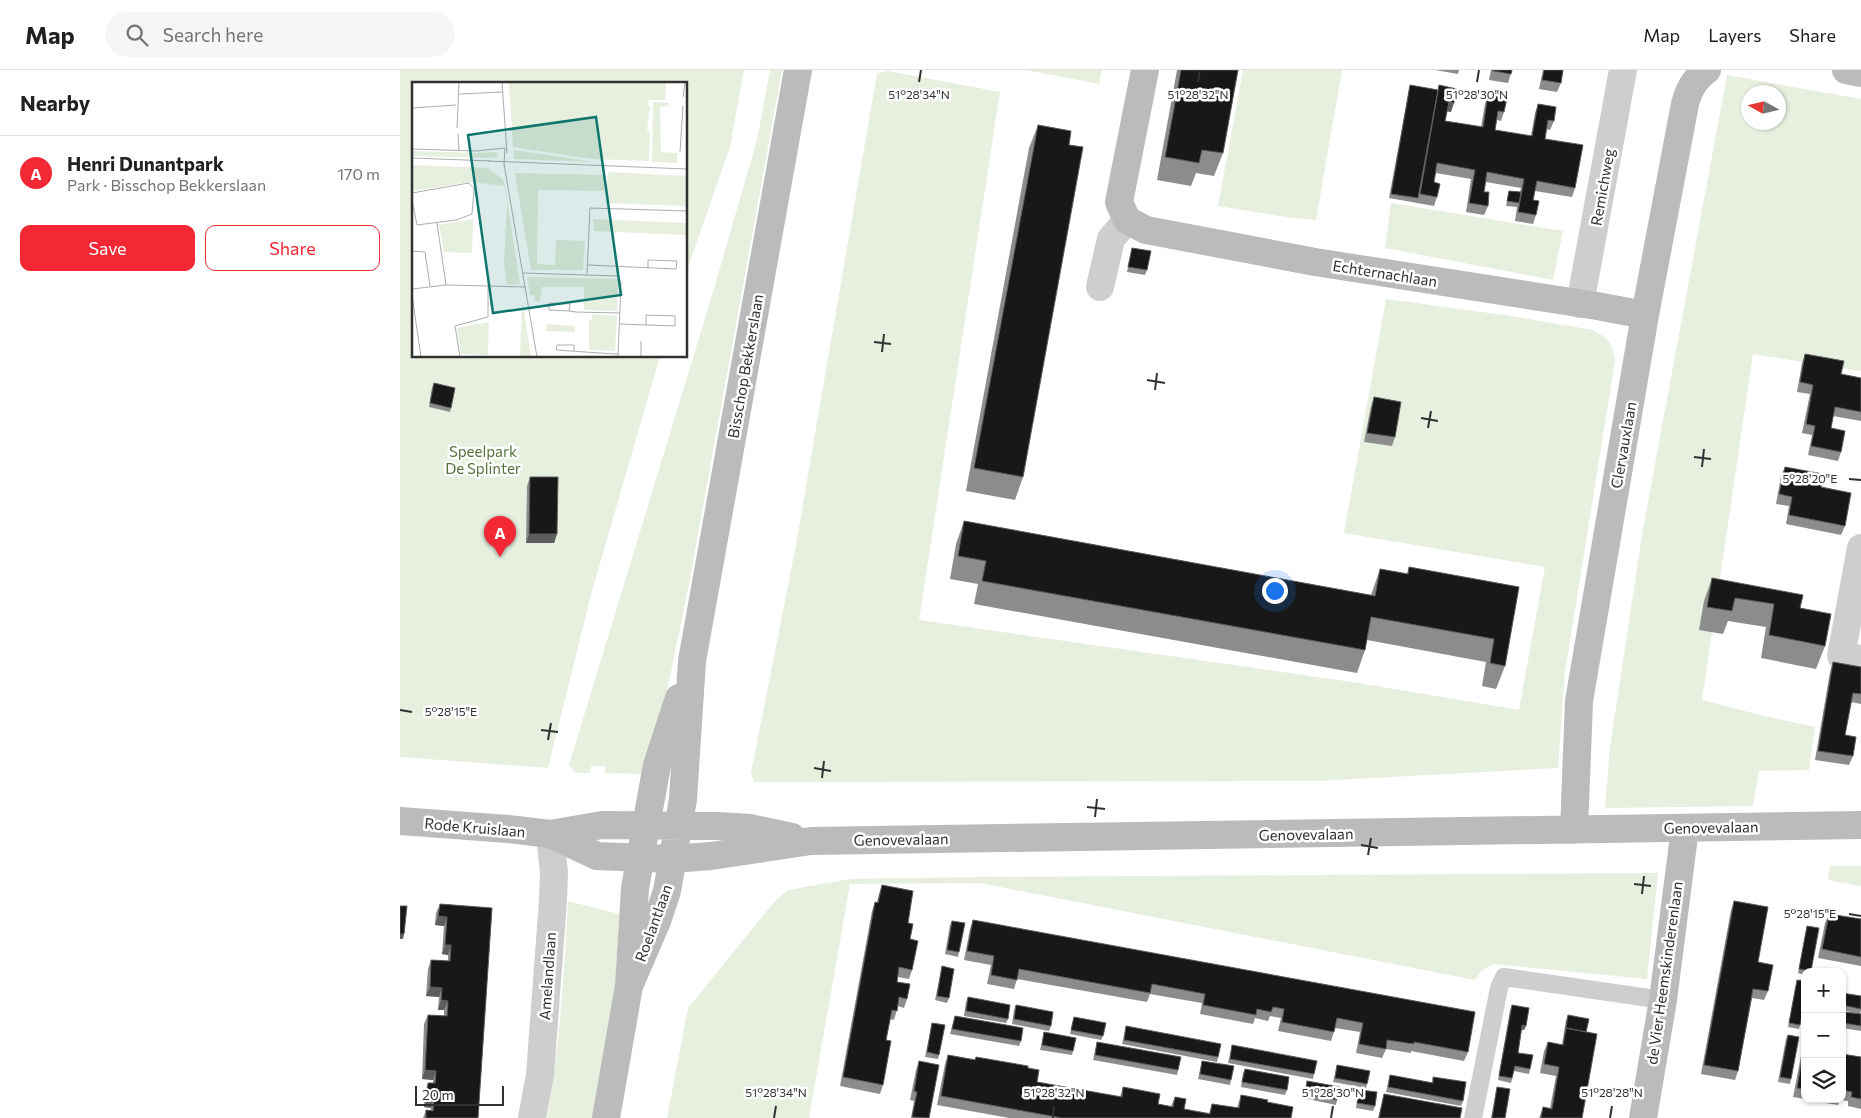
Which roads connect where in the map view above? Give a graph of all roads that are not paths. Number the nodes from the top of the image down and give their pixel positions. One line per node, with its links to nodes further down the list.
1 (798, 70): 13 (main road, Bisschop Bekkerslaan)
2 (1145, 70): 7 (main road)
3 (1623, 70): 9 (street, Remichweg)
4 (1707, 70): 10 (main road, Clervauxlaan)
5 (1846, 70): 6 (main road)
6 (1861, 73)
7 (1127, 220): 8 (street); 9 (main road, Echternachlaan)
8 (1100, 287)
9 (1580, 304): 10 (main road, Echternachlaan)
10 (1645, 315): 19 (main road, Clervauxlaan)
11 (1861, 548): 12 (street)
12 (1861, 659)
13 (692, 661): 16 (main road, Bisschop Bekkerslaan); 17 (main road, Bisschop Bekkerslaan)
14 (400, 821): 20 (main road, Rode Kruislaan)
15 (1861, 824): 18 (main road, Genovevalaan)
16 (646, 826): 17 (main road, Rode Kruislaan); 20 (main road, Rode Kruislaan); 22 (main road, Bisschop Bekkerslaan)
17 (678, 826): 21 (main road, Genovevalaan); 23 (main road, Roelantlaan)
18 (1685, 828): 19 (main road, Genovevalaan); 25 (main road, de Vier Heemskinderenlaan)
19 (1574, 830): 21 (main road, Genovevalaan)
20 (550, 834): 22 (main road, Rode Kruislaan); 26 (street, Amelandlaan)
21 (811, 841): 23 (main road, Genovevalaan)
22 (640, 857): 23 (main road, Rode Kruislaan); 24 (main road, Roelantlaan)
23 (672, 859): 24 (main road, Roelantlaan)
24 (629, 986): 27 (main road, Roelantlaan)
25 (1663, 1000): 28 (lane); 29 (main road, de Vier Heemskinderenlaan)
26 (532, 1118)
27 (606, 1118)
28 (1474, 1118)
29 (1643, 1118)

